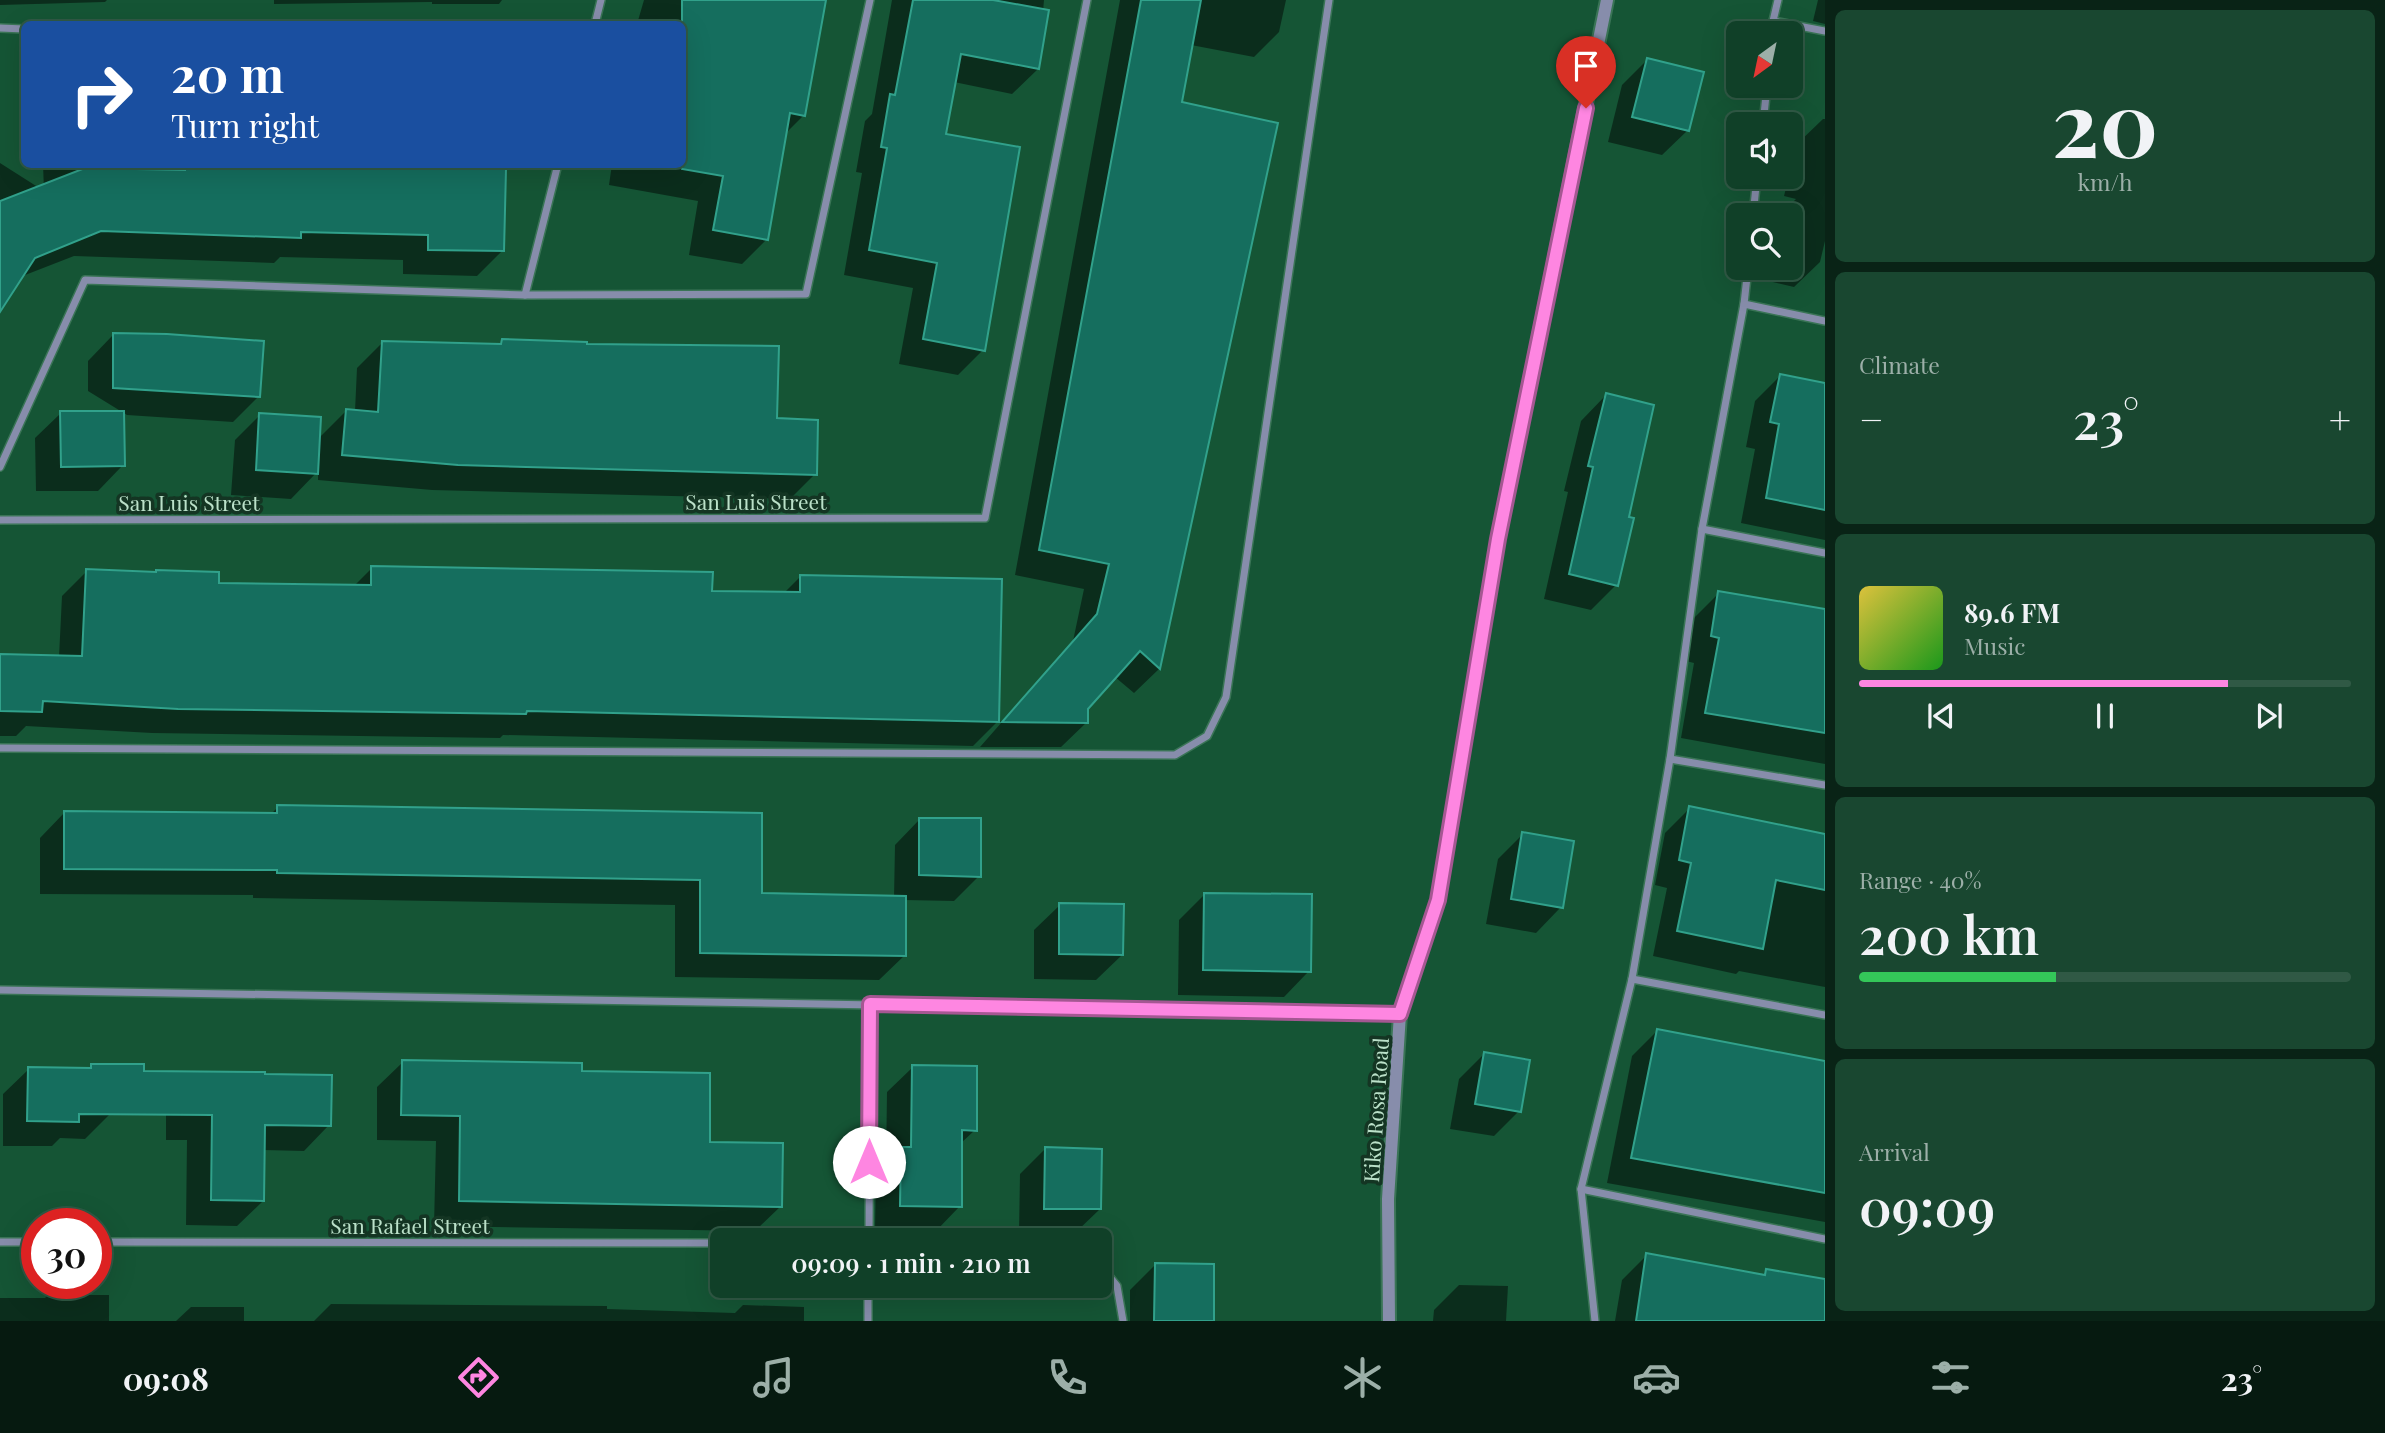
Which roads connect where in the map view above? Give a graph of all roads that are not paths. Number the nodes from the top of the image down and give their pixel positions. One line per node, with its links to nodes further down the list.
1 (601, 0): 7 (street)
2 (870, 0): 15 (street)
3 (1087, 0): 19 (street, San Luis Street)
4 (1329, 0): 22 (street)
5 (1607, 0): 28 (street, Kiko Rosa Road)
6 (1778, 0): 8 (street)
7 (595, 21)
8 (1773, 21)
9 (1803, 27): 12 (street)
10 (0, 28): 11 (street)
11 (21, 29)
12 (1825, 32)
13 (557, 168): 15 (street)
14 (1747, 280): 16 (street)
15 (525, 295): 18 (street)
16 (1744, 304): 17 (street); 20 (street)
17 (1825, 321)
18 (0, 467)
19 (0, 520)
20 (1702, 529): 21 (street); 23 (street)
21 (1825, 553)
22 (0, 748)
23 (1670, 759): 24 (street); 25 (street)
24 (1825, 785)
25 (1632, 979): 29 (street); 30 (street)
26 (0, 990): 27 (street)
27 (870, 1004): 28 (street); 31 (street)
28 (1400, 1014): 41 (street, Kiko Rosa Road)
29 (1825, 1016)
30 (1581, 1189): 32 (street); 42 (street)
31 (869, 1228)
32 (1825, 1239)
33 (0, 1242): 34 (street)
34 (21, 1242)
35 (112, 1242): 36 (street, San Rafael Street)
36 (710, 1244)
37 (1112, 1280): 40 (street)
38 (868, 1298): 39 (street)
39 (868, 1321)
40 (1123, 1321)
41 (1390, 1321)
42 (1595, 1321)

